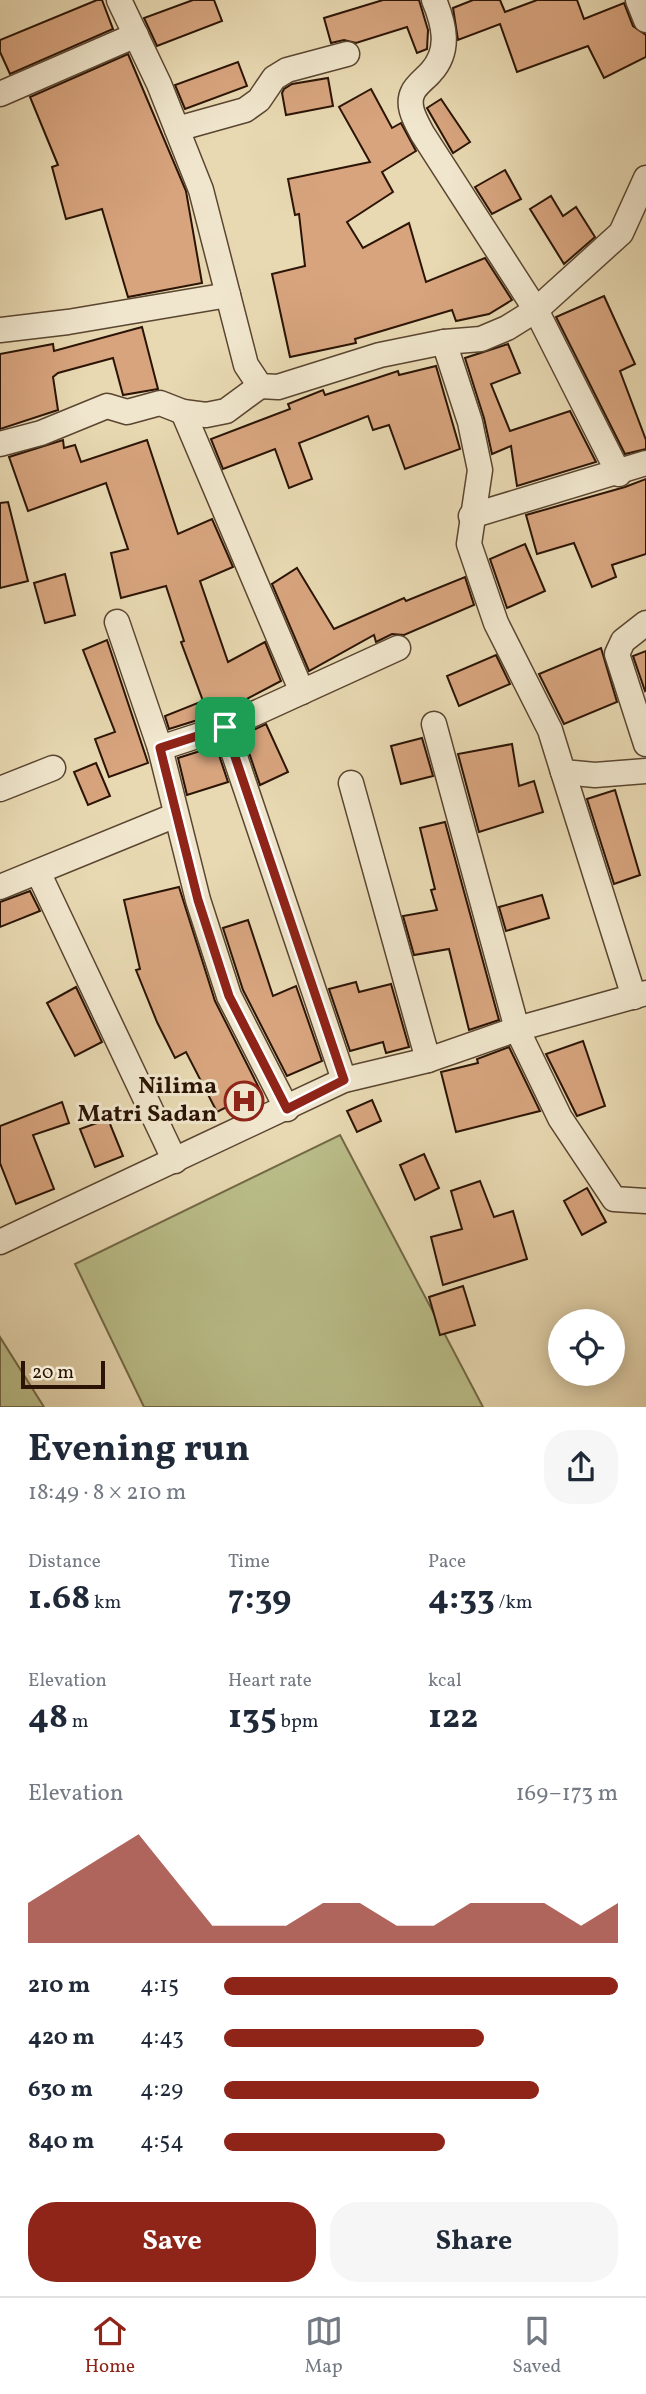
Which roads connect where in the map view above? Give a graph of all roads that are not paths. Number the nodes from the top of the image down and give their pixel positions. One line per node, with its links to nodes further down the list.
1 (119, 0): 5 (street)
2 (434, 0): 11 (street)
3 (638, 0): 4 (street)
4 (646, 20)
5 (136, 35): 7 (street); 8 (street)
6 (348, 54): 8 (street)
7 (0, 94)
8 (177, 129): 10 (street)
9 (645, 183): 11 (street)
10 (228, 295): 12 (street); 14 (street)
11 (536, 310): 13 (street); 18 (street)
12 (0, 330)
13 (444, 342): 14 (street); 19 (street)
14 (260, 386): 15 (street)
15 (183, 412): 16 (street); 23 (street)
16 (0, 444)
17 (646, 463): 18 (street)
18 (619, 474): 19 (street)
19 (471, 516): 30 (street)
20 (117, 622): 27 (street)
21 (646, 623): 26 (street)
22 (398, 648): 23 (street)
23 (302, 691): 25 (street)
24 (434, 723): 37 (street)
25 (225, 727): 27 (street); 39 (street)
26 (646, 744)
27 (160, 748): 33 (street)
28 (54, 768): 32 (street)
29 (646, 771): 30 (street)
30 (563, 772): 36 (street)
31 (351, 783): 38 (street)
32 (0, 789)
33 (176, 815): 34 (street); 40 (street)
34 (38, 872): 35 (street); 41 (street)
35 (0, 887)
36 (640, 995): 37 (street)
37 (517, 1029): 38 (street); 42 (street)
38 (428, 1060): 39 (street)
39 (344, 1080): 40 (street)
40 (287, 1109): 41 (street)
41 (175, 1161): 43 (street)
42 (646, 1201)
43 (0, 1242)

